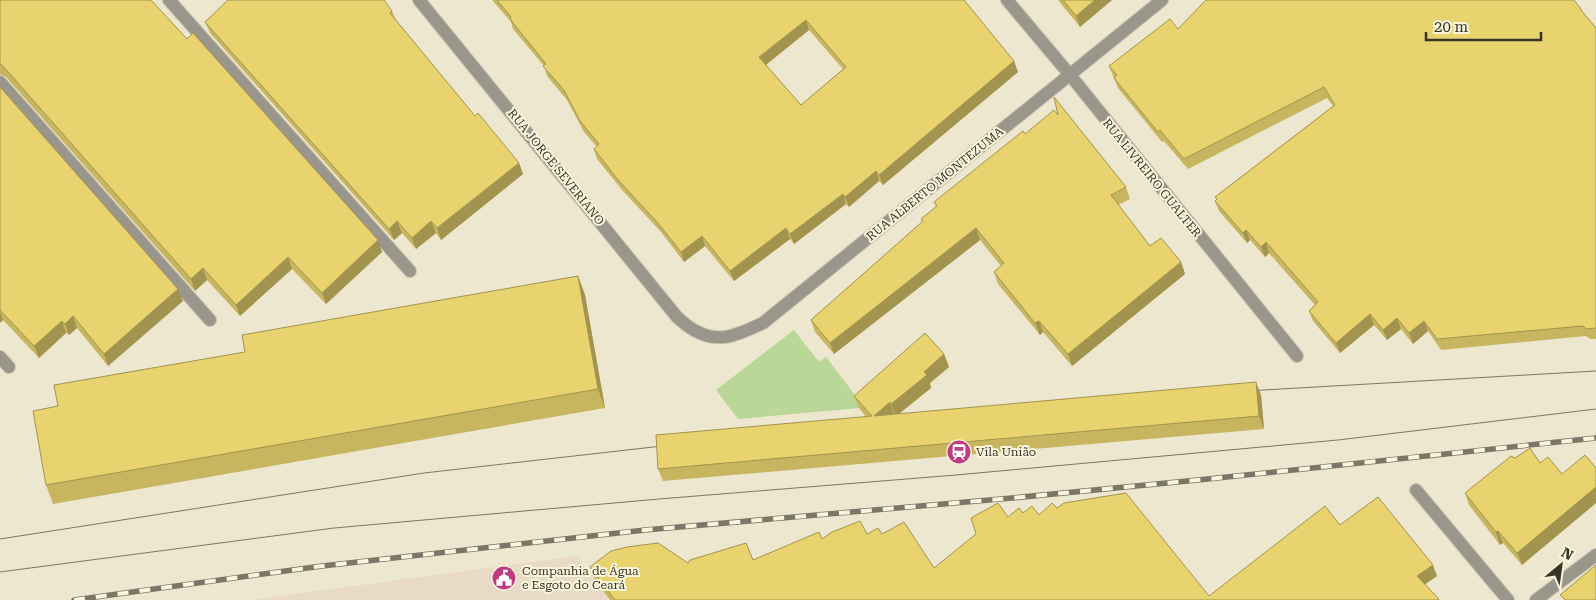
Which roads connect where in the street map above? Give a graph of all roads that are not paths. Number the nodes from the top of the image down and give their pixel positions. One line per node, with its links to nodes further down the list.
1 (168, 0): 7 (street)
2 (419, 0): 9 (street, RUA JORGE SEVERIANO)
3 (1007, 0): 5 (street, RUA LIVREIRO GUALTER)
4 (1162, 0): 5 (street, RUA ALBERTO MONTEZUMA)
5 (1070, 75): 9 (street, RUA ALBERTO MONTEZUMA); 10 (street, RUA LIVREIRO GUALTER)
6 (0, 82): 8 (street)
7 (410, 271)
8 (210, 320)
9 (696, 331)
10 (1297, 356)
11 (1416, 490): 13 (street)
12 (1596, 555): 14 (street)
13 (1508, 600)
14 (1536, 600)

